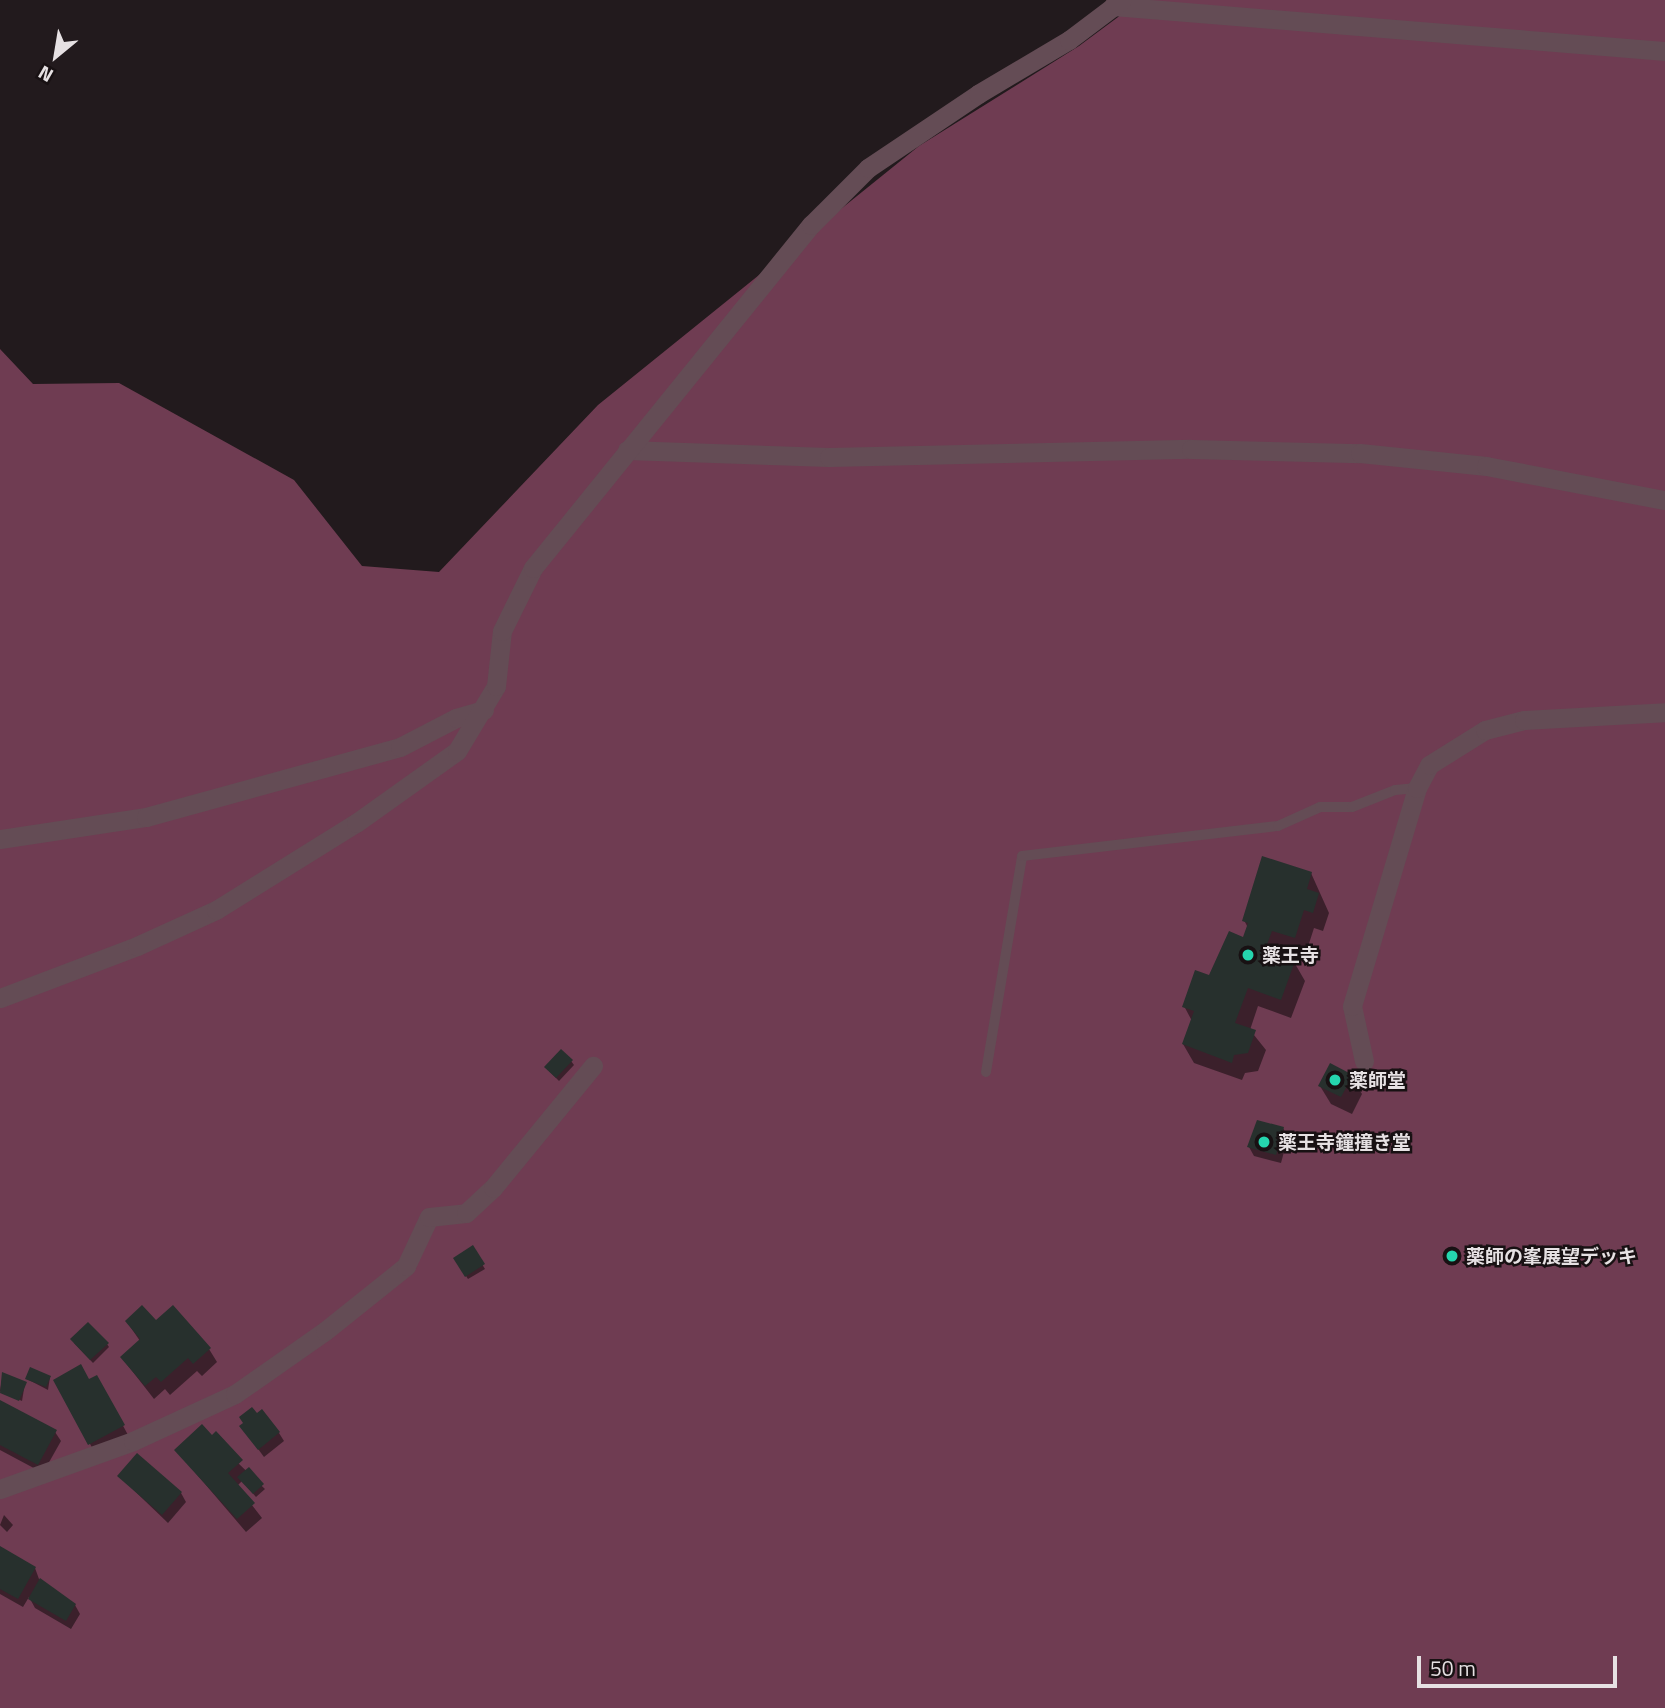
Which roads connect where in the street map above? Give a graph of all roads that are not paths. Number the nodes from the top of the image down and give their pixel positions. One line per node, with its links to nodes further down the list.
1 (1117, 3): 2 (street); 3 (street)
2 (1665, 51)
3 (627, 450): 4 (street); 5 (street)
4 (1665, 500)
5 (484, 710): 8 (street); 9 (street)
6 (1665, 712): 7 (street)
7 (1417, 788): 10 (street); 12 (lane)
8 (0, 839)
9 (0, 998)
10 (1364, 1061)
11 (593, 1066): 13 (street)
12 (986, 1072)
13 (0, 1489)

